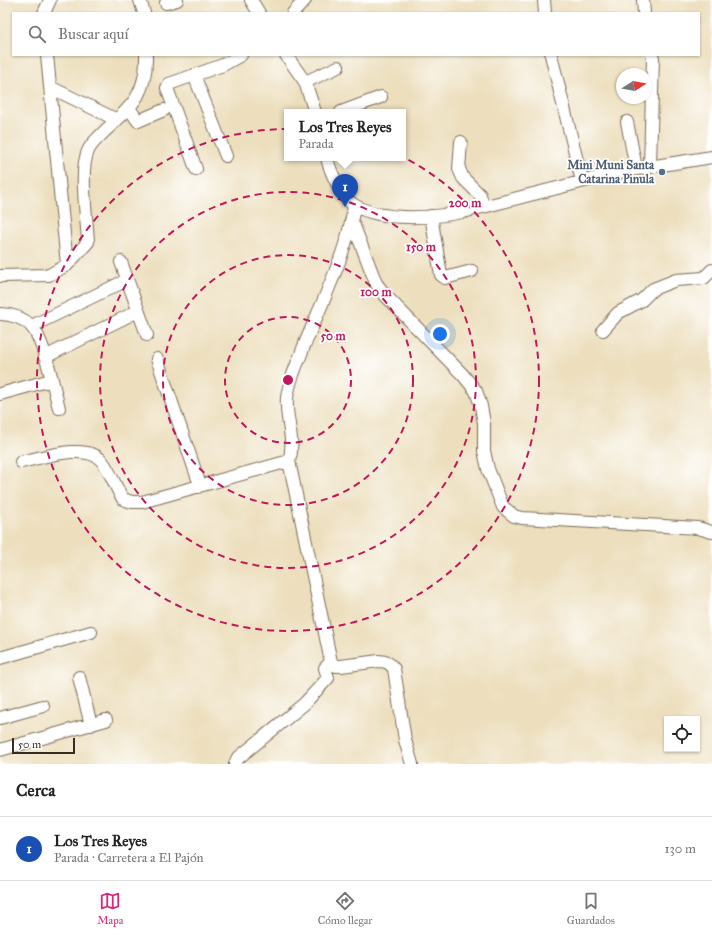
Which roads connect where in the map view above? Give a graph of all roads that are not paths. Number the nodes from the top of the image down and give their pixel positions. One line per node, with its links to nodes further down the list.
1 (50, 0): 7 (street)
2 (140, 0): 8 (street)
3 (251, 0): 9 (street)
4 (305, 0): 10 (street)
5 (544, 0): 11 (street)
6 (644, 0): 12 (street)
7 (44, 12)
8 (144, 12)
9 (258, 12)
10 (294, 12)
11 (545, 12)
12 (644, 12)
13 (47, 56): 22 (street)
14 (146, 56): 24 (street)
15 (239, 56): 20 (street)
16 (551, 56): 37 (street)
17 (652, 56): 34 (street)
18 (293, 57): 21 (street)
19 (338, 68): 21 (street)
20 (194, 75): 31 (street); 36 (street)
21 (304, 82): 25 (street)
22 (50, 87): 28 (street); 43 (street)
23 (381, 97): 26 (street)
24 (129, 108): 27 (street); 28 (street)
25 (314, 109)
26 (350, 109)
27 (164, 110)
28 (117, 120): 43 (street)
29 (627, 122): 35 (street)
30 (461, 142): 39 (street)
31 (226, 156)
32 (712, 157): 34 (street)
33 (328, 161): 38 (street)
34 (650, 165): 35 (street)
35 (636, 168): 37 (street)
36 (196, 169)
37 (582, 181): 39 (street)
38 (354, 205): 40 (street); 41 (street)
39 (483, 206): 40 (street)
40 (431, 216): 45 (street)
41 (352, 221): 58 (street); 61 (street)
42 (121, 262): 47 (street)
43 (67, 265): 46 (street)
44 (712, 270): 51 (street)
45 (472, 271)
46 (0, 276)
47 (127, 280): 48 (street); 50 (street)
48 (138, 311): 52 (street); 53 (street)
49 (0, 314): 50 (street)
50 (32, 326): 53 (street)
51 (603, 330)
52 (147, 335)
53 (45, 357): 55 (street)
54 (157, 360): 60 (street)
55 (51, 380): 56 (street); 57 (street)
56 (0, 394)
57 (59, 408)
58 (288, 461): 60 (street); 64 (street)
59 (21, 462): 60 (street)
60 (198, 488)
61 (712, 532)
62 (91, 632): 63 (street)
63 (0, 658)
64 (331, 662): 71 (street); 72 (street)
65 (79, 677): 69 (street)
66 (43, 706): 67 (street)
67 (0, 718)
68 (106, 720): 69 (street)
69 (91, 724): 70 (street)
70 (0, 750)
71 (235, 764)
72 (412, 764)

